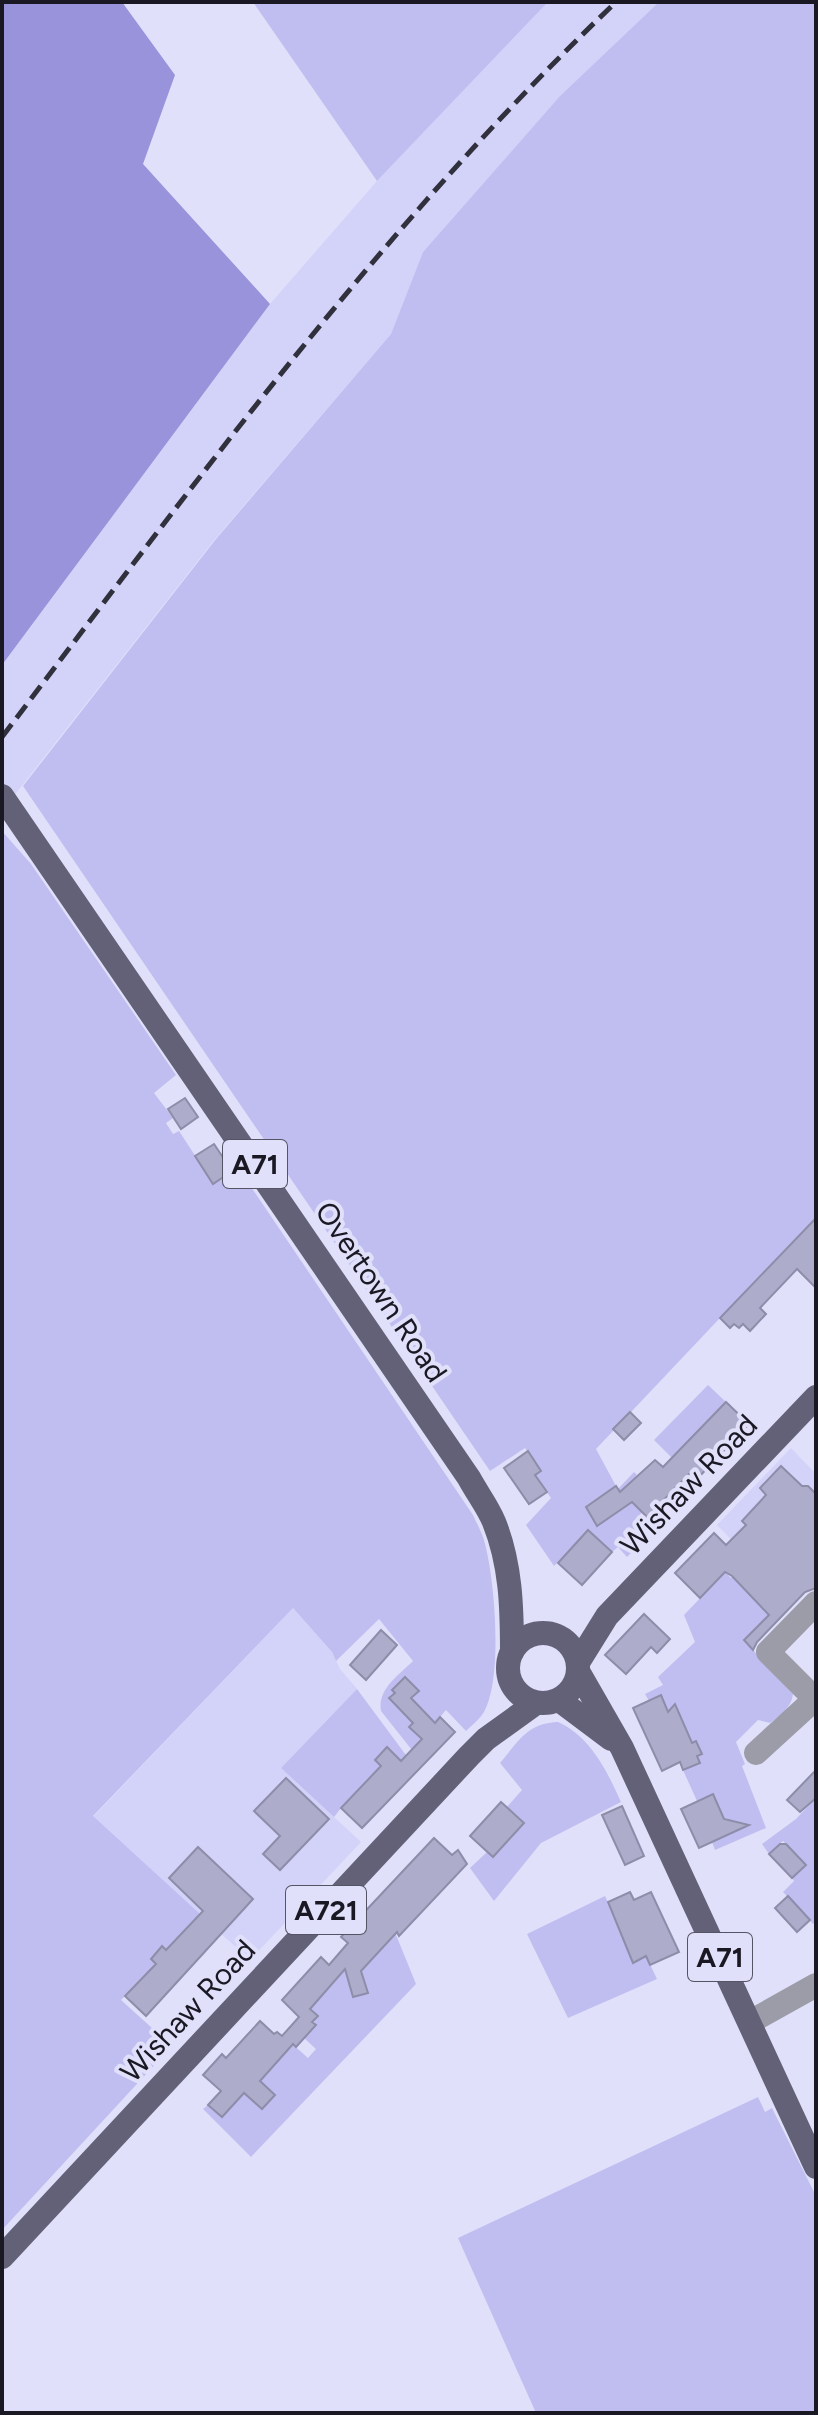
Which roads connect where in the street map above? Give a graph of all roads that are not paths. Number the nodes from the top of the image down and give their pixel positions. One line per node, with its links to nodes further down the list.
1 (7, 804): 3 (main road, Overtown Road / A71)
2 (816, 1397): 5 (main road, Wishaw Road)
3 (512, 1600): 6 (main road); 7 (main road, Overtown Road / A71)
4 (816, 1603): 10 (street)
5 (607, 1616): 6 (main road, Wishaw Road); 8 (main road, Wishaw Road)
6 (547, 1633): 7 (main road); 8 (main road)
7 (512, 1652): 9 (main road)
8 (579, 1667): 11 (main road); 13 (main road, A71)
9 (511, 1683): 11 (main road); 12 (main road, Wishaw Road / A721)
10 (815, 1698): 14 (street)
11 (548, 1702): 12 (main road, Wishaw Road / A721); 13 (main road, A71)
12 (486, 1739): 18 (main road, Wishaw Road / A721)
13 (622, 1748): 16 (main road, A71)
14 (756, 1753)
15 (816, 1985): 16 (street)
16 (750, 2022): 17 (main road, A71)
17 (816, 2167)
18 (2, 2257)

